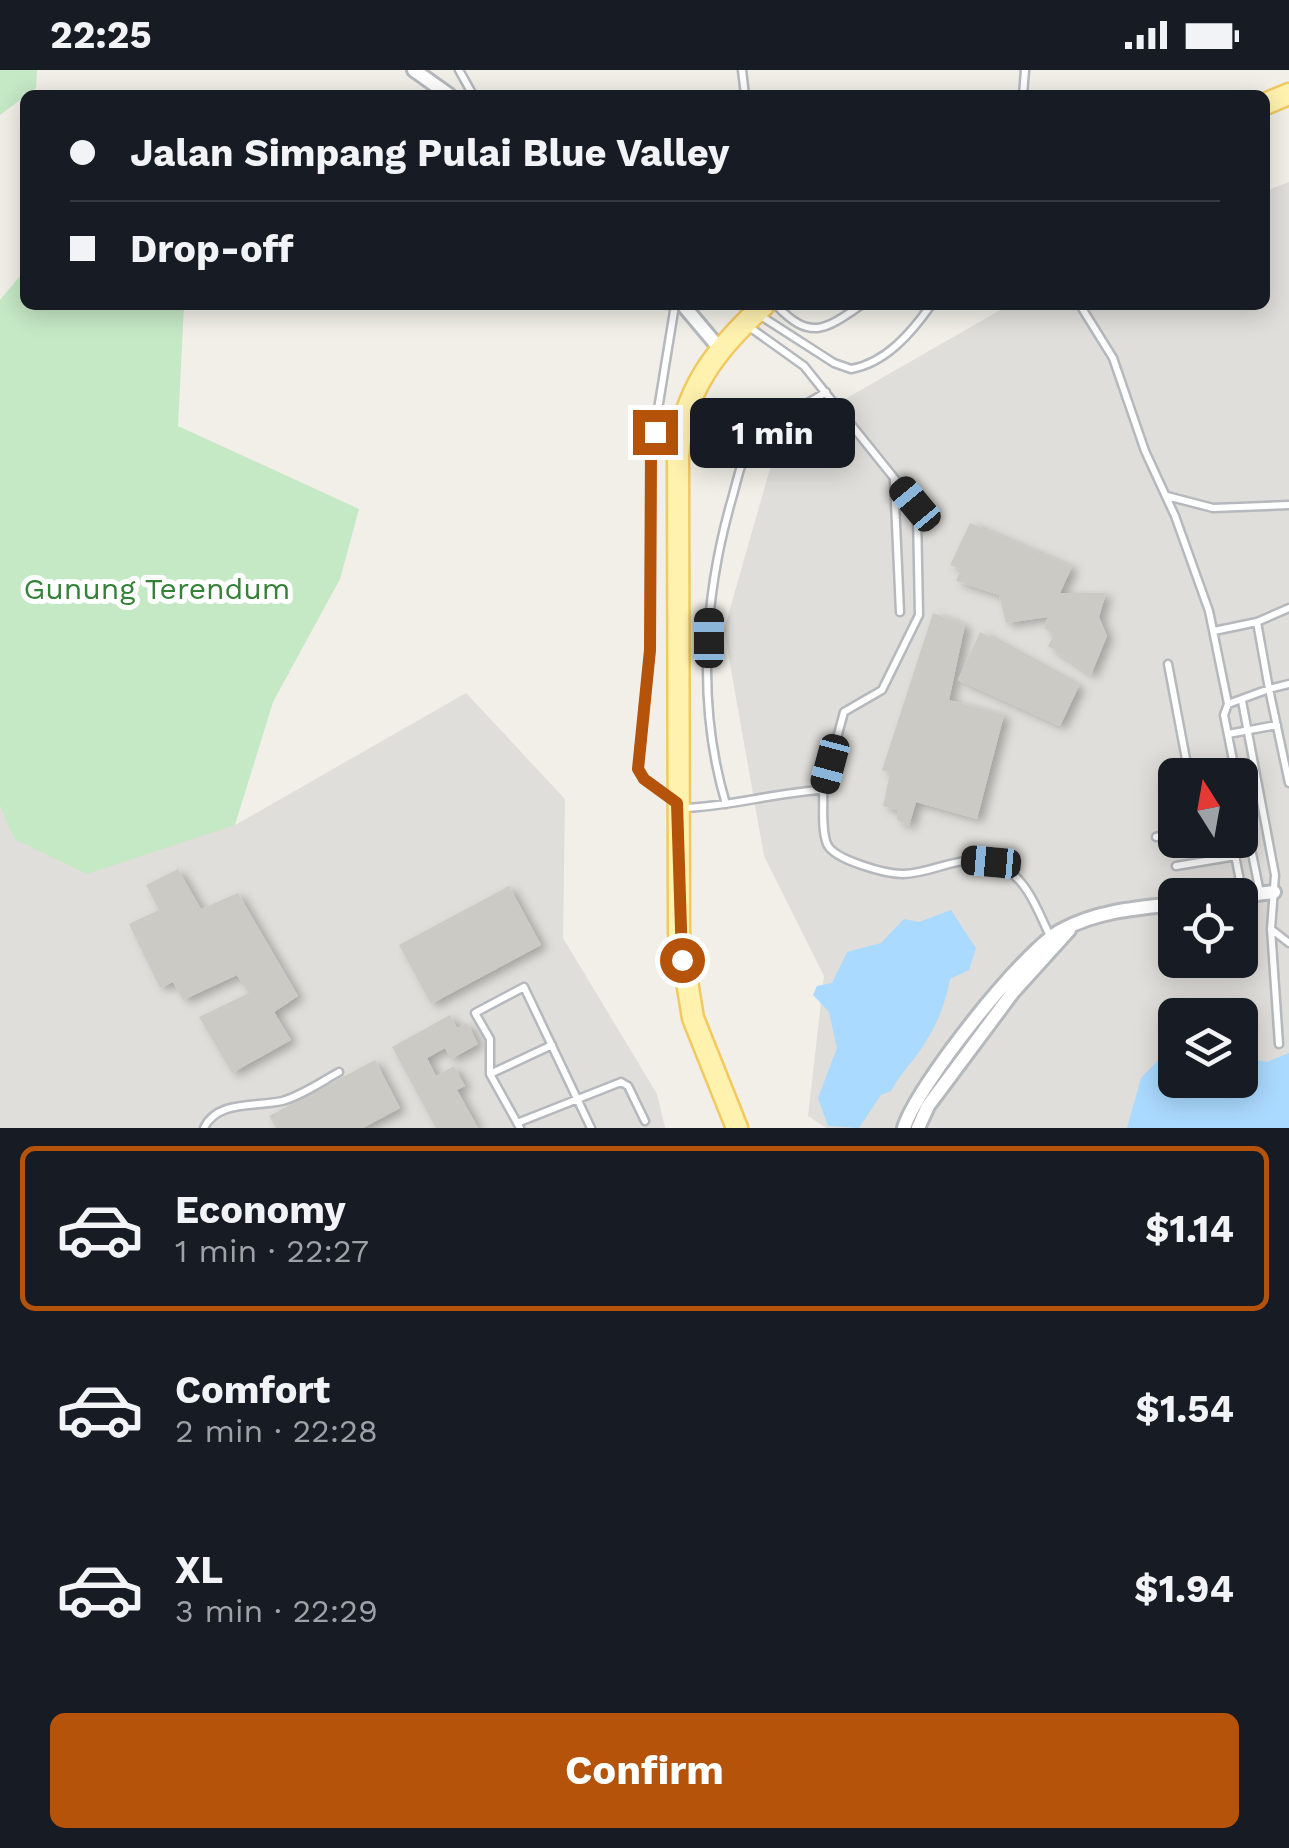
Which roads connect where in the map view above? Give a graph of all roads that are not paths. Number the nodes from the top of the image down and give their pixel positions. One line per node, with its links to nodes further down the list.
1 (414, 70): 2 (street)
2 (442, 90)
3 (678, 310): 14 (lane)
4 (684, 310): 12 (street)
5 (854, 310): 9 (lane)
6 (927, 310): 10 (lane)
7 (1083, 310): 17 (lane)
8 (760, 312): 9 (lane); 10 (lane); 11 (lane); 12 (main road)
9 (795, 323): 10 (lane)
10 (788, 333): 11 (lane)
11 (778, 346): 13 (lane)
12 (720, 349): 15 (main road)
13 (826, 392): 16 (lane); 35 (lane)
14 (657, 422): 15 (lane); 36 (lane)
15 (681, 428): 36 (main road)
16 (894, 480): 20 (lane); 34 (lane)
17 (1166, 496): 18 (lane); 22 (lane)
18 (1289, 506)
19 (1289, 608): 21 (lane)
20 (900, 612)
21 (1257, 622): 22 (lane); 25 (lane)
22 (1214, 630): 27 (lane)
23 (1168, 664): 31 (lane)
24 (1289, 684): 25 (lane)
25 (1269, 689): 26 (lane); 28 (lane)
26 (1242, 702): 27 (lane); 29 (lane)
27 (1228, 704): 30 (lane)
28 (1277, 725): 29 (lane); 33 (lane)
29 (1248, 730): 30 (lane); 40 (lane)
30 (1228, 734): 32 (lane)
31 (1186, 758)
32 (1233, 758)
33 (1289, 783)
34 (823, 790): 35 (lane); 45 (lane)
35 (726, 804): 36 (lane)
36 (677, 806): 56 (main road)
37 (1224, 858): 39 (lane)
38 (1257, 858): 40 (lane)
39 (1176, 866)
40 (1267, 892): 41 (street); 42 (lane); 44 (lane)
41 (1258, 893)
42 (1289, 896)
43 (1158, 906): 45 (street)
44 (1271, 929): 46 (lane); 47 (lane)
45 (1052, 941): 57 (street); 58 (street)
46 (1289, 942)
47 (1280, 1044)
48 (553, 1045): 50 (lane); 50 (lane); 51 (lane)
49 (339, 1072): 54 (lane)
50 (490, 1074): 53 (lane)
51 (577, 1098): 52 (lane); 53 (lane); 55 (lane)
52 (646, 1121)
53 (518, 1126)
54 (204, 1128)
55 (592, 1128)
56 (737, 1128)
57 (904, 1128)
58 (918, 1128)

